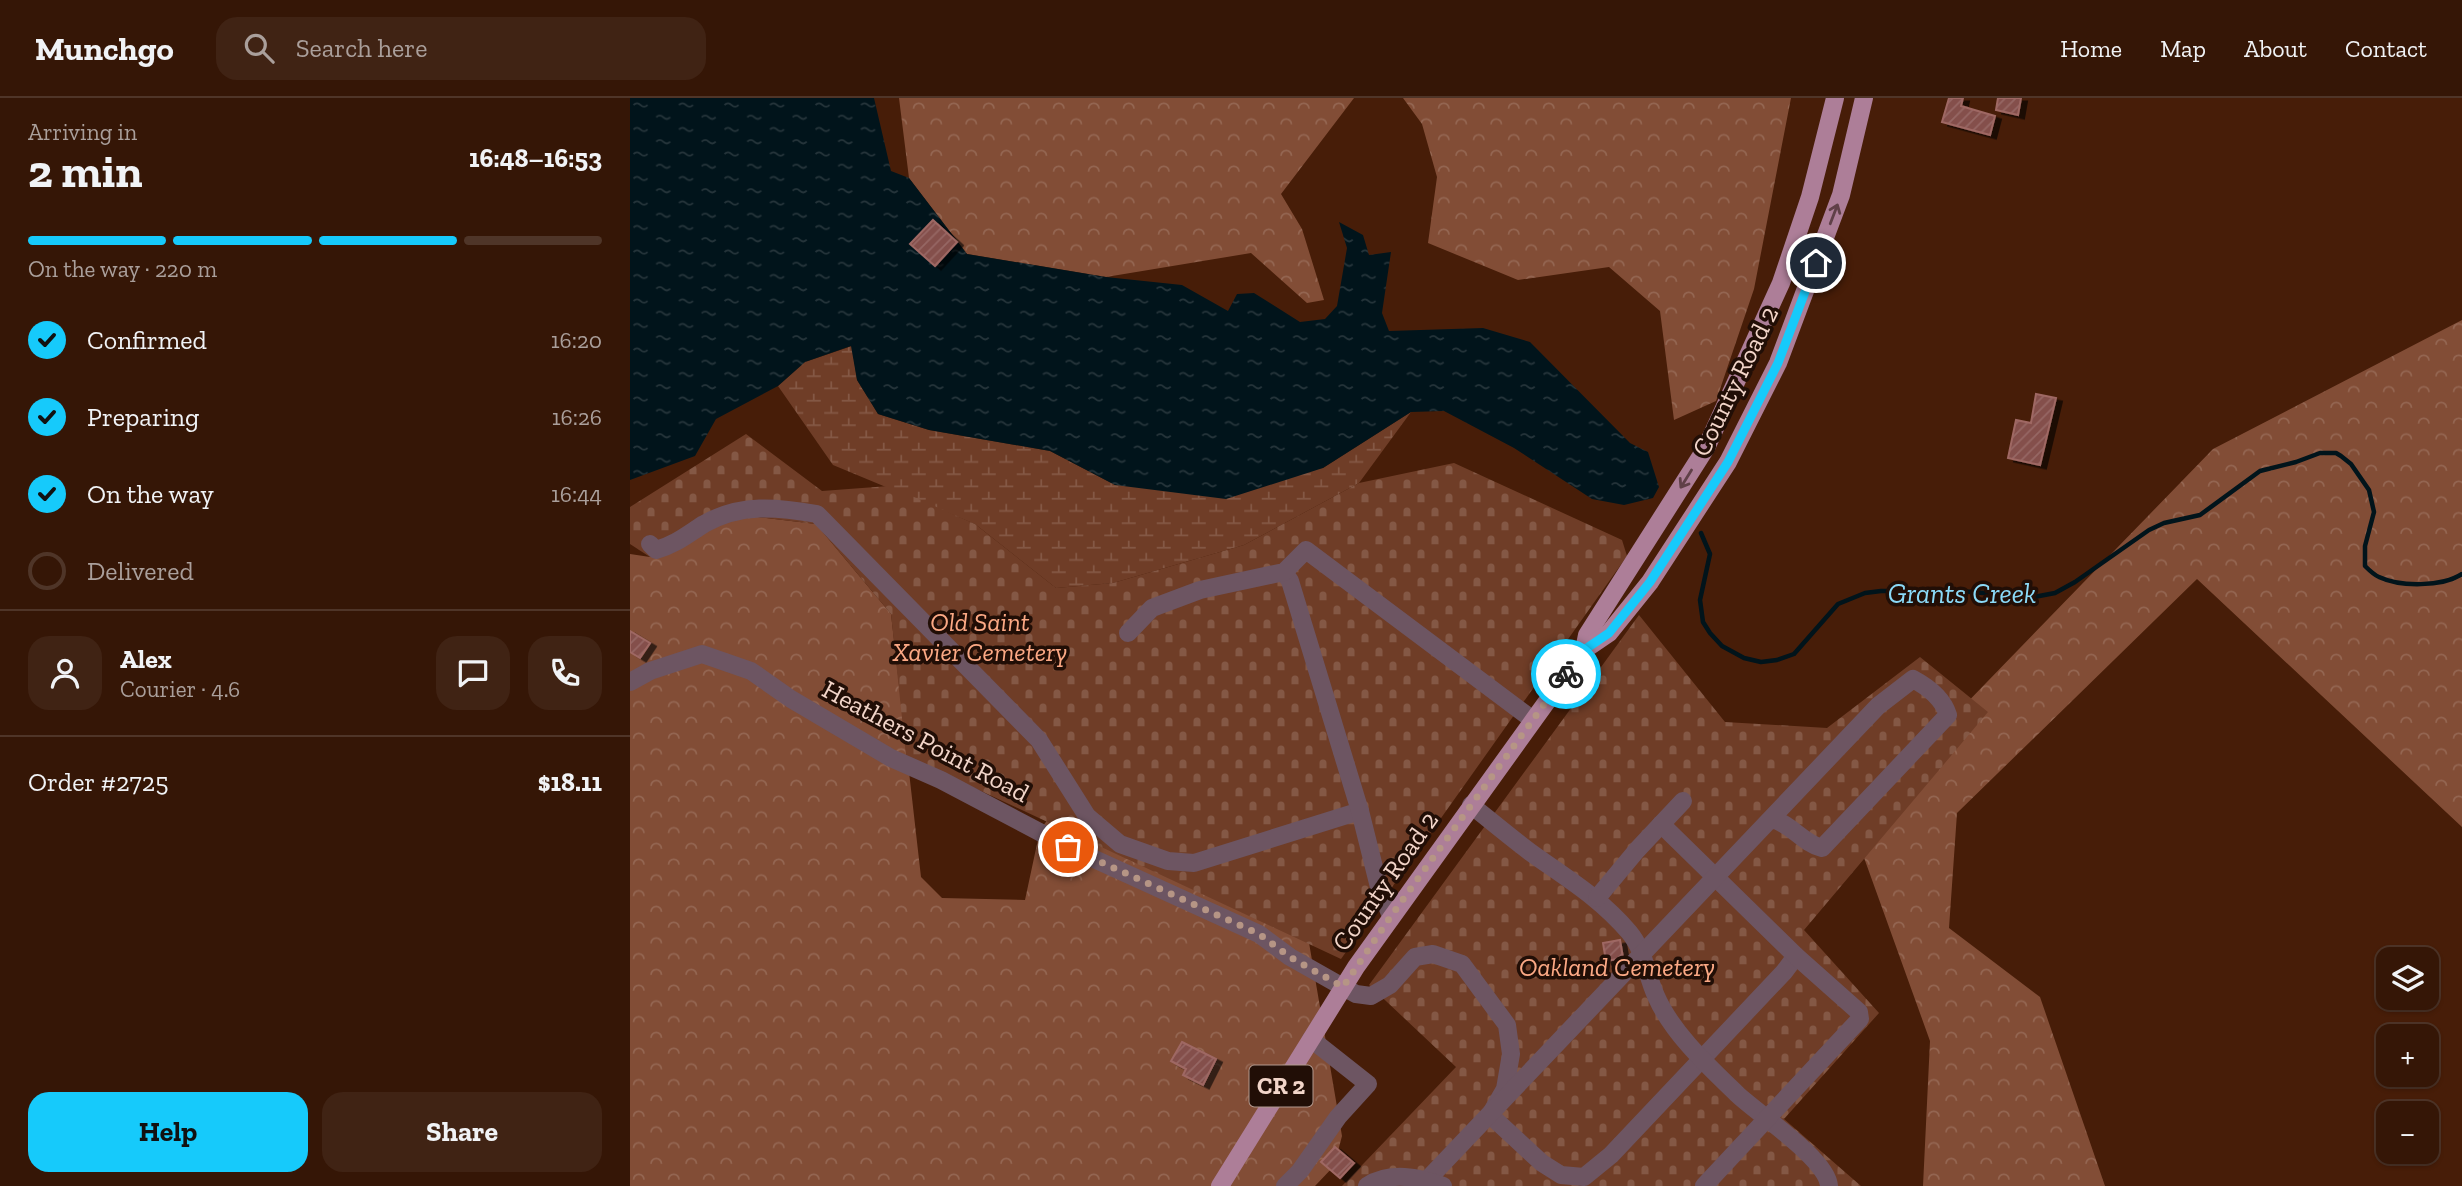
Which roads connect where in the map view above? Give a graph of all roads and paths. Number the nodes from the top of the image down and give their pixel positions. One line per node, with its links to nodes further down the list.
1 (1835, 98): 6 (main road, County Road 2 / CR 2, one-way to 6)
2 (1864, 98): 6 (main road, County Road 2 / CR 2, one-way to 2)
3 (650, 544): 11 (street)
4 (1284, 572): 5 (street); 8 (street); 11 (street)
5 (1128, 633)
6 (1584, 650): 8 (main road, County Road 2 / CR 2)
7 (630, 682): 19 (street, Heathers Point Road)
8 (1533, 720): 10 (main road, County Road 2 / CR 2)
9 (1683, 801): 13 (street)
10 (1471, 805): 15 (street); 16 (main road, County Road 2 / CR 2)
11 (1360, 811): 16 (street)
12 (1771, 819): 12 (street); 14 (street)
13 (1661, 824): 14 (street); 15 (street)
14 (1716, 878): 17 (street); 18 (street)
15 (1597, 898): 17 (street)
16 (1391, 916): 19 (main road, County Road 2 / CR 2)
17 (1643, 955): 21 (street); 22 (street)
18 (1796, 956): 21 (street); 23 (street)
19 (1343, 987): 20 (main road, County Road 2 / CR 2); 22 (street, Heathers Point Road)
20 (1311, 1039): 25 (main road, County Road 2 / CR 2); 26 (street)
21 (1701, 1059): 22 (street); 23 (street)
22 (1490, 1115): 24 (street)
23 (1767, 1119): 28 (street); 29 (street)
24 (1435, 1183): 27 (street)
25 (1220, 1186)
26 (1285, 1186)
27 (1367, 1186)
28 (1704, 1186)
29 (1829, 1186)

